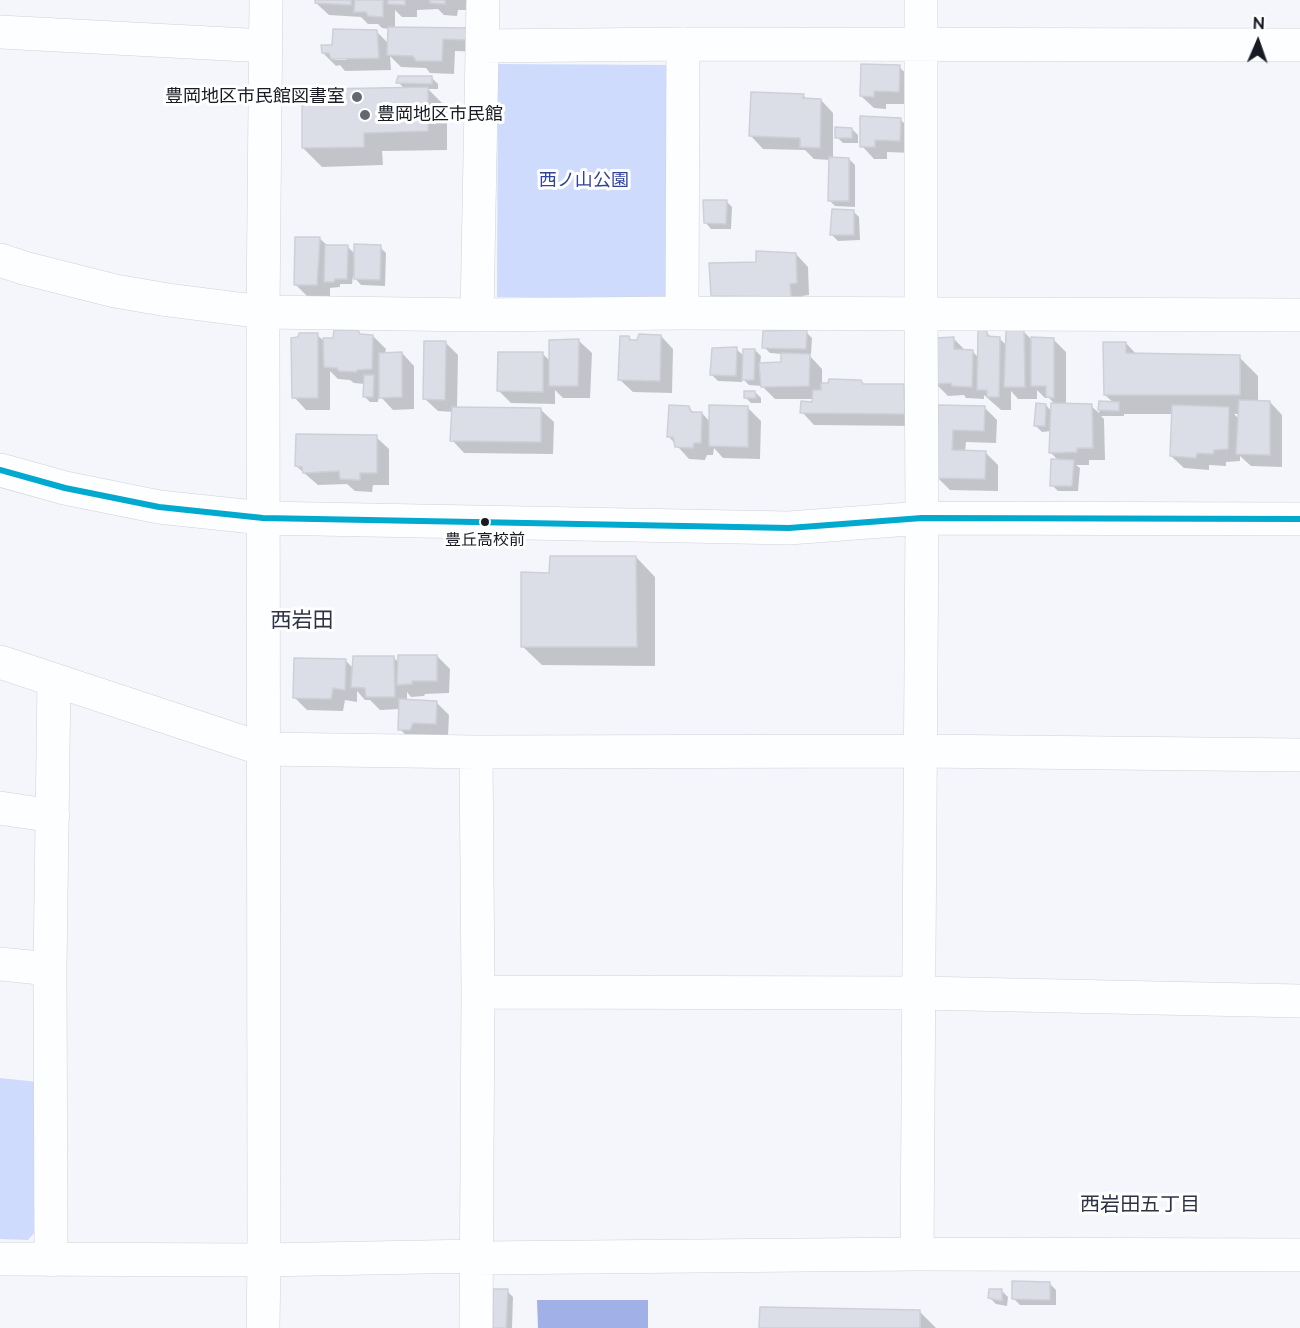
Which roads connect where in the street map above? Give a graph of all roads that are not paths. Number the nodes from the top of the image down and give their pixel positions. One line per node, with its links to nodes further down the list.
1 (266, 0): 8 (street)
2 (483, 0): 9 (street)
3 (921, 0): 6 (street)
4 (0, 32): 8 (street)
5 (683, 44): 6 (street); 9 (street); 12 (street)
6 (921, 45): 7 (street); 14 (street)
7 (1300, 45)
8 (266, 46): 11 (street)
9 (482, 46): 13 (street)
10 (0, 260): 11 (street)
11 (263, 312): 13 (street); 17 (street)
12 (682, 314): 13 (street); 14 (street)
13 (477, 315)
14 (921, 315): 15 (street); 18 (street)
15 (1300, 315)
16 (0, 470): 17 (street)
17 (263, 518): 18 (street); 22 (street)
18 (922, 518): 19 (street); 23 (street)
19 (1300, 519)
20 (0, 662): 21 (street)
21 (54, 680): 22 (street); 27 (street)
22 (263, 749): 24 (street); 38 (street)
23 (921, 751): 24 (street); 25 (street); 31 (street)
24 (476, 752): 30 (street)
25 (1300, 755)
26 (0, 808): 27 (street)
27 (53, 816): 29 (street)
28 (0, 964): 29 (street)
29 (50, 969): 37 (street)
30 (478, 992): 31 (street); 35 (street)
31 (920, 993): 32 (street); 33 (street)
32 (1300, 1001)
33 (917, 1254): 34 (street); 35 (street)
34 (1300, 1255)
35 (476, 1256): 38 (street); 40 (street)
36 (0, 1259): 37 (street)
37 (51, 1260): 38 (street)
38 (264, 1260): 39 (street)
39 (263, 1328)
40 (476, 1328)

